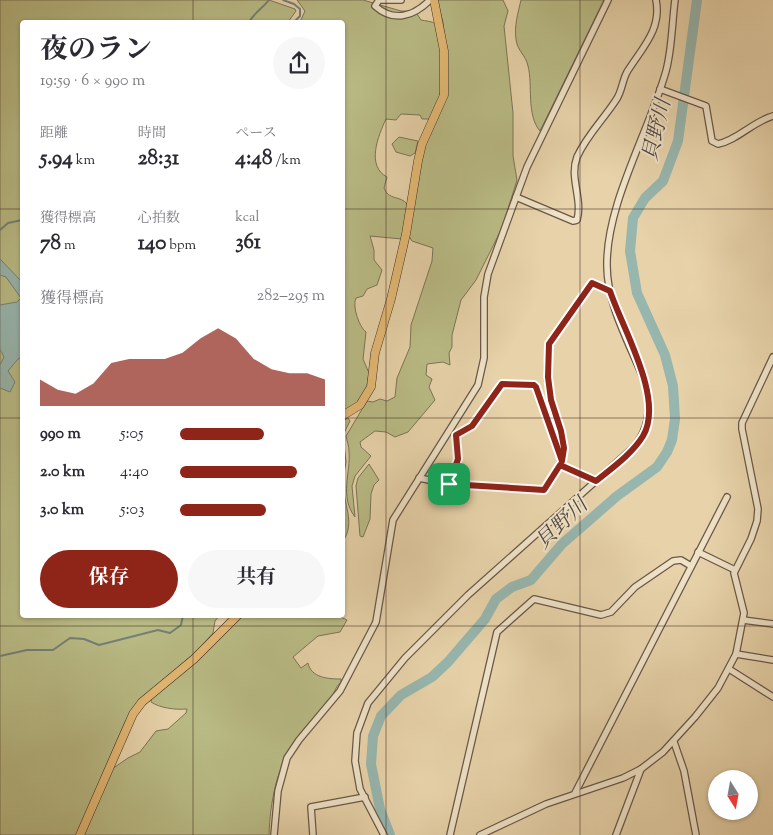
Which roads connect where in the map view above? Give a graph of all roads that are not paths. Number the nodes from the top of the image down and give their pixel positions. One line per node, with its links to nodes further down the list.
1 (401, 0): 2 (street)
2 (430, 0)
3 (434, 0): 12 (main road)
4 (608, 0): 9 (street)
5 (656, 0): 9 (street)
6 (675, 0): 7 (street)
7 (661, 90): 8 (street); 10 (street)
8 (773, 116)
9 (516, 197): 14 (street)
10 (610, 291): 13 (street); 15 (street)
11 (773, 356): 20 (street)
12 (345, 414)
13 (561, 463): 15 (street); 16 (street); 16 (street)
14 (419, 478): 16 (street); 34 (street)
15 (596, 481): 31 (street)
16 (449, 484)
17 (727, 498): 18 (street)
18 (698, 552): 19 (street); 20 (street)
19 (691, 566): 30 (street); 36 (street)
20 (735, 570): 22 (street)
21 (235, 618): 33 (main road)
22 (743, 620): 23 (street); 24 (street)
23 (773, 624)
24 (736, 654): 25 (street); 26 (street)
25 (773, 660)
26 (729, 669): 27 (street); 28 (street)
27 (773, 697)
28 (674, 742): 29 (street); 39 (street)
29 (641, 769): 30 (street); 38 (street)
30 (575, 793): 37 (street)
31 (366, 797): 32 (street); 35 (street)
32 (383, 832)
33 (80, 835)
34 (274, 835)
35 (314, 835)
36 (450, 835)
37 (480, 835)
38 (616, 835)
39 (696, 835)

